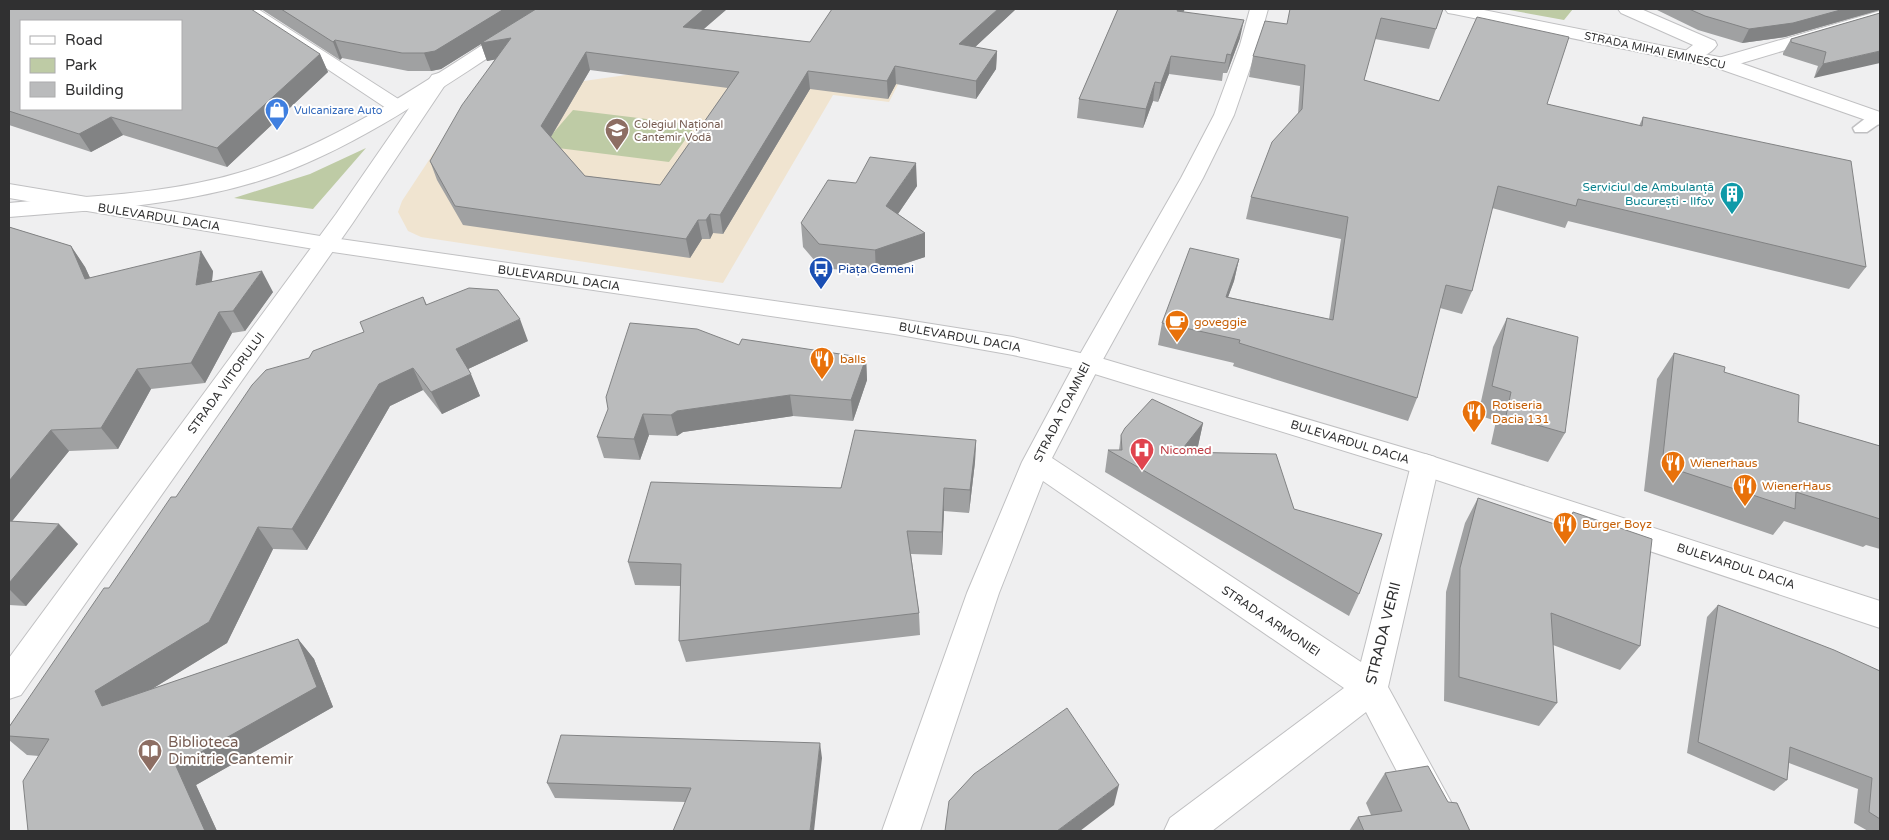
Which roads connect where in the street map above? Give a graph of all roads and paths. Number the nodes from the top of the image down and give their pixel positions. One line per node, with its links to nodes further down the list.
1 (246, 9): 12 (street)
2 (552, 9): 11 (street, STRADA VIITORULUI)
3 (1259, 9): 18 (street, STRADA TOAMNEI)
4 (1454, 9): 8 (street, STRADA MIHAI EMINESCU)
5 (1627, 9): 7 (street)
6 (1880, 16): 9 (street)
7 (1708, 46): 8 (street); 9 (street)
8 (1689, 55): 10 (street, STRADA MIHAI EMINESCU)
9 (1742, 57): 10 (street)
10 (1722, 63): 13 (street, STRADA MIHAI EMINESCU)
11 (440, 79): 12 (street, STRADA VIITORULUI); 17 (street, STRADA VIITORULUI)
12 (396, 106): 15 (street, STRADA VIITORULUI)
13 (1873, 122)
14 (9, 191): 15 (street, BULEVARDUL DACIA)
15 (75, 203): 16 (street, STRADA VIITORULUI); 17 (street, BULEVARDUL DACIA)
16 (9, 210)
17 (326, 244): 18 (street, BULEVARDUL DACIA); 22 (street, STRADA VIITORULUI)
18 (1088, 362): 19 (street, STRADA TOAMNEI); 20 (street, BULEVARDUL DACIA)
19 (1036, 462): 23 (street, STRADA ARMONIEI); 24 (street, STRADA TOAMNEI)
20 (1425, 465): 21 (street, BULEVARDUL DACIA); 23 (street, STRADA VERII)
21 (1880, 615)
22 (9, 684)
23 (1371, 688): 25 (street, STRADA VERII); 26 (street, STRADA ARMONIEI)
24 (900, 831)
25 (1183, 831)
26 (1448, 831)

